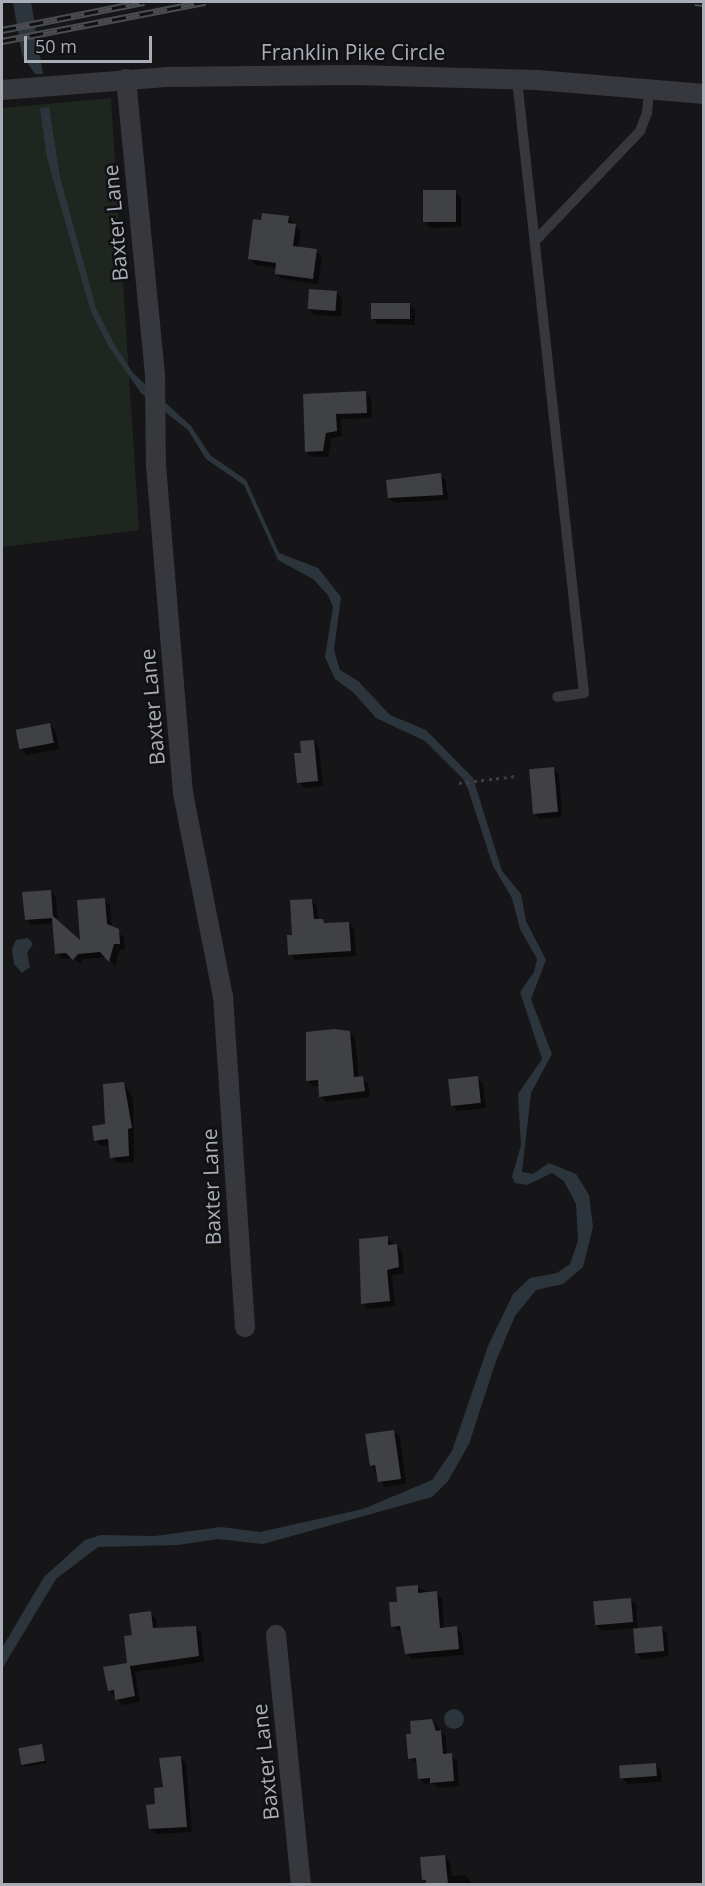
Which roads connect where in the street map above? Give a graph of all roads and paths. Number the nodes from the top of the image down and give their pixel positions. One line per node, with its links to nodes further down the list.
1 (126, 79): 2 (street, Franklin Pike Circle); 4 (street, Franklin Pike Circle); 10 (street, Baxter Lane)
2 (517, 80): 3 (street, Franklin Pike Circle); 6 (lane)
3 (649, 89): 5 (street, Franklin Pike Circle); 6 (lane)
4 (2, 90)
5 (704, 94)
6 (536, 240): 7 (lane)
7 (557, 697)
8 (515, 776): 9 (path)
9 (459, 783)
10 (245, 1327)
11 (276, 1635): 12 (street, Baxter Lane)
12 (301, 1884)

